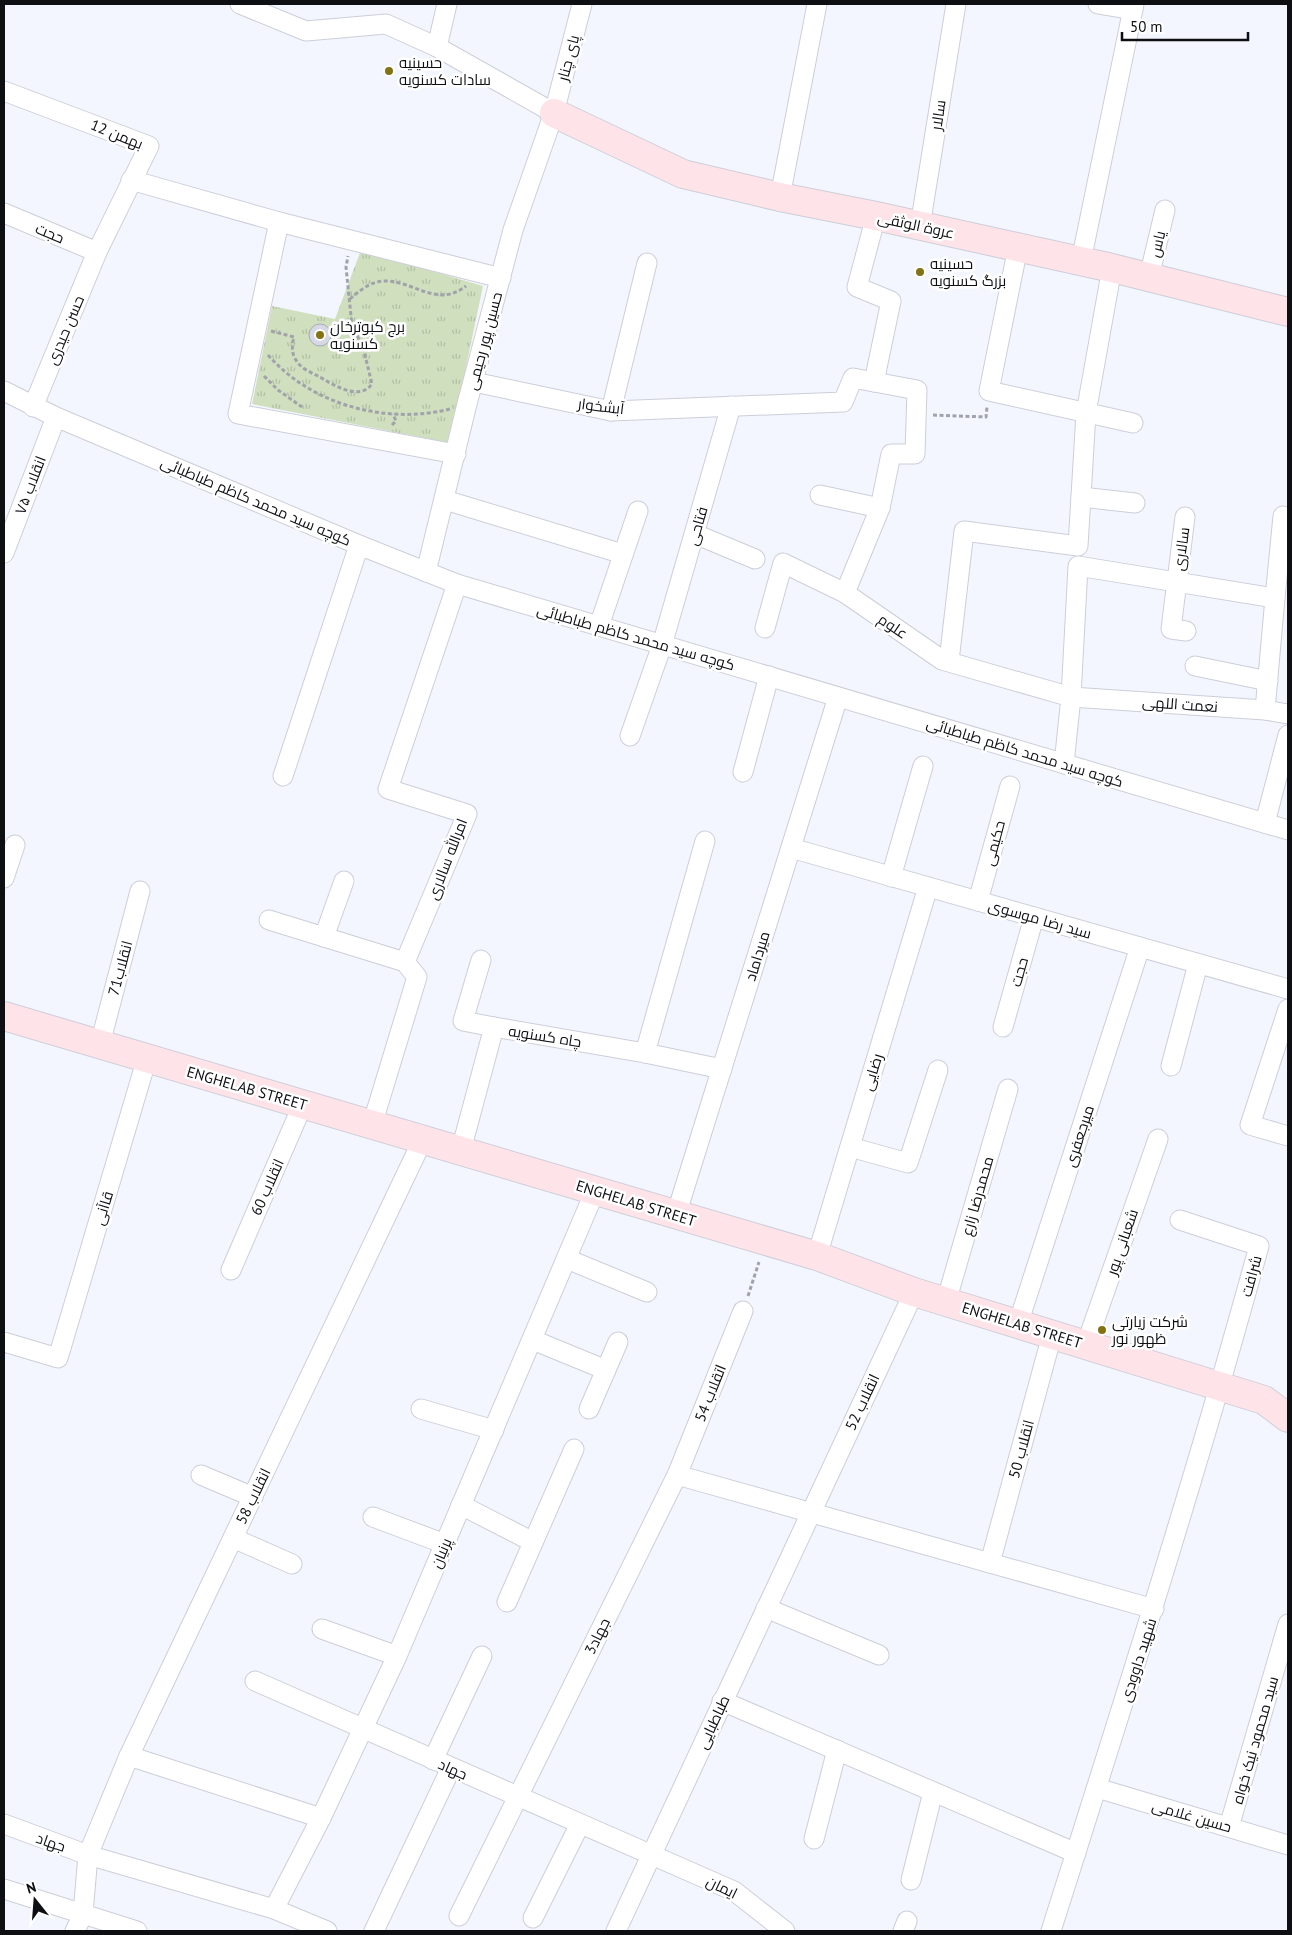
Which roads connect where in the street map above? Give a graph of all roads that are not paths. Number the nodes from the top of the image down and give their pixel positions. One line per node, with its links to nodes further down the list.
1 (240, 4): 8 (street)
2 (447, 4): 8 (street)
3 (582, 4): 10 (street, پای چنار)
4 (817, 4): 12 (street)
5 (955, 4): 17 (street, سالار)
6 (1098, 4): 7 (street)
7 (1134, 7): 20 (street)
8 (437, 47): 10 (street)
9 (4, 91): 11 (street, 12 بهمن)
10 (554, 113): 12 (main road, عروة الوثقی); 24 (street, حسین پور رحیمی)
11 (131, 180): 16 (street); 19 (street, 12 بهمن)
12 (780, 197): 15 (main road, عروة الوثقی)
13 (1165, 210): 23 (street, یاس)
14 (4, 213): 19 (street, حجت)
15 (876, 216): 17 (main road, عروة الوثقی); 27 (street)
16 (279, 222): 24 (street); 35 (street)
17 (920, 226): 18 (main road, عروة الوثقی)
18 (1018, 247): 20 (main road, عروة الوثقی); 32 (street)
19 (97, 252): 30 (street, حسن حیدری)
20 (1081, 261): 22 (main road, عروة الوثقی)
21 (647, 263): 31 (street)
22 (1112, 268): 23 (main road, عروة الوثقی); 32 (street)
23 (1149, 277): 25 (main road, عروة الوثقی)
24 (501, 278): 26 (street, حسین پور رحیمی)
25 (1288, 312)
26 (474, 382): 31 (street, آبشخوار); 35 (street, حسین پور رحیمی)
27 (874, 382): 29 (street, آبشخوار); 40 (street)
28 (4, 391): 30 (street, کوچه سید محمد کاظم طباطبائی)
29 (731, 406): 31 (street, آبشخوار); 44 (street, فتاحی)
30 (33, 407): 33 (street, کوچه سید محمد کاظم طباطبائی)
31 (611, 410)
32 (1086, 413): 34 (street); 37 (street)
33 (56, 417): 45 (street, کوچه سید محمد کاظم طباطبائی); 47 (street, انقلاب ۷۵)
34 (1132, 423)
35 (456, 454): 38 (street, حسین پور رحیمی)
36 (820, 495): 40 (street)
37 (1081, 496): 39 (street); 46 (street)
38 (444, 500): 48 (street); 51 (street, حسین پور رحیمی)
39 (1135, 503)
40 (880, 508): 54 (street)
41 (638, 511): 48 (street)
42 (1283, 516): 55 (street)
43 (1185, 517): 52 (street, سالاری)
44 (695, 534): 49 (street); 59 (street, فتاحی)
45 (358, 545): 51 (street, کوچه سید محمد کاظم طباطبائی); 73 (street)
46 (1078, 546): 50 (street); 60 (street)
47 (4, 553)
48 (623, 554): 56 (street)
49 (755, 559)
50 (1078, 566): 52 (street); 65 (street)
51 (426, 572): 53 (street, کوچه سید محمد کاظم طباطبائی)
52 (1176, 581): 55 (street); 58 (street, سالاری)
53 (458, 584): 56 (street, کوچه سید محمد کاظم طباطبائی); 91 (street, امرالله سالاری)
54 (845, 593): 57 (street, علوم); 60 (street, علوم)
55 (1276, 598): 63 (street)
56 (598, 626): 59 (street, کوچه سید محمد کاظم طباطبائی)
57 (765, 628)
58 (1186, 631)
59 (662, 645): 62 (street, کوچه سید محمد کاظم طباطبائی); 69 (street, فتاحی)
60 (949, 661): 65 (street, علوم)
61 (1195, 666): 63 (street)
62 (769, 676): 64 (street, کوچه سید محمد کاظم طباطبائی); 72 (street)
63 (1268, 681): 66 (street)
64 (838, 697): 70 (street, کوچه سید محمد کاظم طباطبائی); 79 (street, میرداماد)
65 (1071, 697): 66 (street, نعمت اللهی); 70 (street)
66 (1265, 710): 67 (street, نعمت اللهی)
67 (1288, 714)
68 (1288, 735): 75 (street)
69 (630, 736)
70 (1064, 764): 75 (street, کوچه سید محمد کاظم طباطبائی)
71 (923, 766): 80 (street)
72 (743, 772)
73 (283, 776)
74 (1010, 786): 85 (street, حکیمی)
75 (1264, 823): 76 (street, کوچه سید محمد کاظم طباطبائی)
76 (1288, 830)
77 (705, 841): 99 (street)
78 (15, 845): 81 (street)
79 (791, 848): 80 (street, سید رضا موسوی); 102 (street, میرداماد)
80 (891, 877): 83 (street, سید رضا موسوی)
81 (4, 878)
82 (344, 881): 88 (street)
83 (928, 887): 85 (street, سید رضا موسوی); 110 (street, رضایی)
84 (140, 891): 98 (street, انقلاب71)
85 (978, 901): 86 (street, سید رضا موسوی)
86 (1034, 917): 89 (street, سید رضا موسوی); 97 (street, حجت)
87 (269, 920): 88 (street)
88 (324, 937): 91 (street)
89 (1140, 947): 92 (street, سید رضا موسوی); 122 (street, میرجعفری)
90 (481, 960): 96 (street)
91 (405, 962): 106 (street)
92 (1198, 964): 93 (street, سید رضا موسوی); 101 (street)
93 (1288, 989)
94 (1288, 1009): 107 (street)
95 (4, 1017): 98 (main road, ENGHELAB STREET)
96 (494, 1027): 99 (street, چاه کسنویه); 111 (street, چاه کسنویه)
97 (1003, 1027)
98 (100, 1044): 100 (main road, ENGHELAB STREET)
99 (645, 1053): 102 (street, چاه کسنویه)
100 (148, 1058): 105 (main road, ENGHELAB STREET); 125 (street, قاآنی)
101 (1171, 1066)
102 (722, 1070): 113 (street, میرداماد)
103 (938, 1070): 110 (street)
104 (1008, 1089): 120 (street, محمدرضا زارع)
105 (304, 1104): 106 (main road, ENGHELAB STREET); 117 (street, انقلاب 60)
106 (372, 1125): 109 (main road, ENGHELAB STREET)
107 (1288, 1136)
108 (1158, 1139): 127 (street, شعبانی پور)
109 (423, 1140): 111 (main road, ENGHELAB STREET); 138 (street, انقلاب 58)
110 (850, 1146): 115 (street, رضایی)
111 (461, 1150): 112 (main road, ENGHELAB STREET)
112 (595, 1191): 113 (main road, ENGHELAB STREET); 116 (street, پرنیان)
113 (676, 1215): 115 (main road, ENGHELAB STREET)
114 (1180, 1220): 129 (street, شرافت)
115 (817, 1256): 119 (main road, ENGHELAB STREET)
116 (567, 1259): 118 (street); 124 (street, پرنیان)
117 (231, 1270)
118 (647, 1292)
119 (914, 1292): 120 (main road, ENGHELAB STREET); 140 (street, انقلاب 52)
120 (946, 1302): 122 (main road, ENGHELAB STREET)
121 (743, 1311): 137 (street, اتقلاب 54)
122 (1018, 1324): 123 (main road, ENGHELAB STREET)
123 (1052, 1335): 127 (main road, ENGHELAB STREET); 145 (street, انقلاب 50)
124 (532, 1340): 128 (street); 134 (street, پرنیان)
125 (4, 1342)
126 (618, 1342): 128 (street)
127 (1086, 1345): 129 (main road, ENGHELAB STREET)
128 (606, 1370): 132 (street)
129 (1220, 1387): 130 (main road, ENGHELAB STREET); 149 (street, شهید داوودی)
130 (1276, 1400): 133 (main road, ENGHELAB STREET)
131 (421, 1409): 134 (street)
132 (589, 1409)
133 (1288, 1418)
134 (494, 1430): 139 (street, پرنیان)
135 (574, 1449): 143 (street)
136 (201, 1475): 138 (street)
137 (677, 1475): 140 (street); 164 (street, جهاد3)
138 (253, 1497): 142 (street, انقلاب 58)
139 (461, 1505): 143 (street); 144 (street, پرنیان)
140 (810, 1513): 145 (street); 148 (street, طباطبایی)
141 (373, 1517): 144 (street)
142 (233, 1538): 146 (street); 159 (street, انقلاب 58)
143 (533, 1542): 147 (street)
144 (445, 1544): 153 (street, پرنیان)
145 (990, 1563): 149 (street)
146 (292, 1564)
147 (507, 1602)
148 (766, 1608): 152 (street); 156 (street, طباطبایی)
149 (1154, 1609): 162 (street, شهید داوودی)
150 (1288, 1624): 168 (street, سید محمود نیک خواه)
151 (322, 1629): 153 (street)
152 (879, 1655)
153 (397, 1656): 157 (street, پرنیان)
154 (482, 1656): 160 (street)
155 (255, 1681): 157 (street, جهاد)
156 (722, 1701): 158 (street); 173 (street, طباطبایی)
157 (364, 1729): 160 (street, جهاد); 165 (street, پرنیان)
158 (836, 1750): 163 (street); 169 (street)
159 (129, 1756): 165 (street); 172 (street, انقلاب 58)
160 (433, 1760): 161 (street, جهاد)
161 (450, 1768): 164 (street, جهاد); 184 (street)
162 (1097, 1788): 168 (street, حسین غلامی); 171 (street, شهید داوودی)
163 (933, 1792): 171 (street); 174 (street)
164 (517, 1797): 167 (street, جهاد); 178 (street, جهاد3)
165 (321, 1818): 176 (street, پرنیان)
166 (4, 1824): 172 (street, جهاد)
167 (580, 1824): 173 (street, جهاد); 179 (street)
168 (1230, 1827): 170 (street, حسین غلامی)
169 (814, 1838)
170 (1288, 1845)
171 (1076, 1853): 186 (street, شهید داوودی)
172 (88, 1855): 176 (street, جهاد); 177 (street, انقلاب 58)
173 (651, 1856): 180 (street, ایمان); 185 (street, طباطبایی)
174 (911, 1880)
175 (4, 1889): 177 (street)
176 (274, 1909): 183 (street, جهاد)
177 (83, 1914): 181 (street); 182 (street)
178 (459, 1916)
179 (533, 1918)
180 (774, 1928)
181 (75, 1931)
182 (136, 1931)
183 (327, 1931)
184 (374, 1931)
185 (616, 1931)
186 (1051, 1931)

